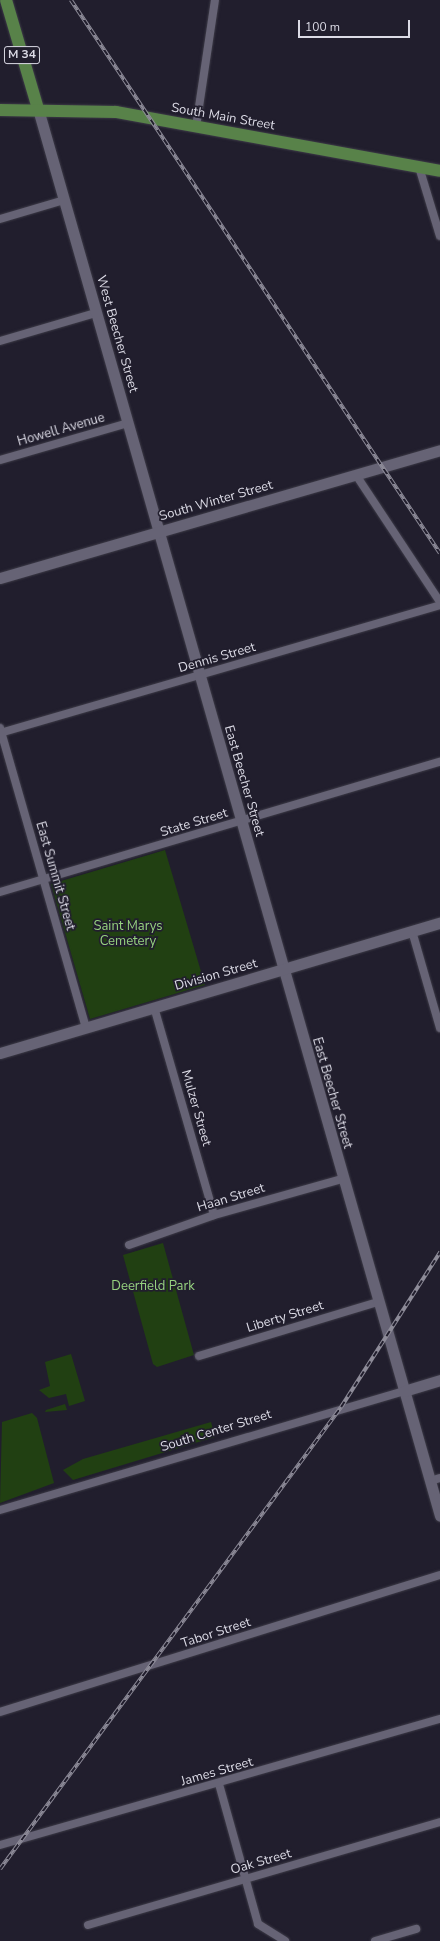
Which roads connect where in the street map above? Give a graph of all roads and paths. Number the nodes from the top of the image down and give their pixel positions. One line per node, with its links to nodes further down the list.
1 (6, 0): 3 (main road, West Beecher Street / M 34)
2 (215, 0): 5 (street)
3 (38, 109): 4 (main road, South Main Street); 5 (main road, South Main Street); 8 (main road, West Beecher Street)
4 (0, 110)
5 (196, 127): 6 (main road, South Main Street)
6 (419, 167): 7 (main road, South Main Street); 10 (street)
7 (440, 171)
8 (64, 200): 9 (street); 11 (main road, West Beecher Street)
9 (0, 219)
10 (440, 236)
11 (96, 313): 12 (street); 13 (main road, West Beecher Street)
12 (0, 341)
13 (128, 423): 15 (street, Howell Avenue); 17 (main road, West Beecher Street)
14 (440, 450): 16 (main road, South Winter Street)
15 (0, 460)
16 (356, 475): 17 (main road, South Winter Street); 19 (street)
17 (158, 532): 18 (main road, South Winter Street); 20 (main road, West Beecher Street)
18 (0, 578)
19 (440, 603): 20 (street, Dennis Street)
20 (200, 676): 21 (street, Dennis Street); 23 (main road, East Beecher Street)
21 (0, 731): 24 (street, East Summit Street)
22 (440, 762): 23 (street, State Street)
23 (241, 821): 24 (street, State Street); 28 (main road, East Beecher Street)
24 (43, 879): 25 (street, State Street); 31 (street, East Summit Street)
25 (0, 892)
26 (440, 923): 27 (main road, Division Street)
27 (412, 931): 28 (main road, Division Street); 30 (street)
28 (283, 970): 29 (main road, Division Street); 33 (main road, East Beecher Street)
29 (154, 1007): 31 (main road, Division Street); 34 (street, Mulzer Street)
30 (440, 1026)
31 (86, 1027): 32 (main road, Division Street)
32 (0, 1053)
33 (342, 1179): 34 (street, Haan Street); 36 (main road, East Beecher Street)
34 (214, 1215): 35 (street, Haan Street)
35 (129, 1245)
36 (378, 1302): 37 (street, Liberty Street); 39 (main road, East Beecher Street)
37 (199, 1356)
38 (440, 1380): 39 (main road, South Center Street)
39 (404, 1390): 40 (main road, East Beecher Street); 41 (street, South Center Street)
40 (435, 1480): 42 (main road, East Beecher Street)
41 (0, 1510)
42 (440, 1516)
43 (440, 1575): 44 (street, Tabor Street)
44 (0, 1712)
45 (440, 1718): 46 (street, James Street)
46 (219, 1784): 48 (street, James Street); 49 (street)
47 (440, 1822): 49 (street, Oak Street)
48 (0, 1844)
49 (245, 1879): 50 (street, Oak Street); 52 (street)
50 (88, 1925)
51 (416, 1929): 53 (street)
52 (284, 1941)
53 (375, 1941)

